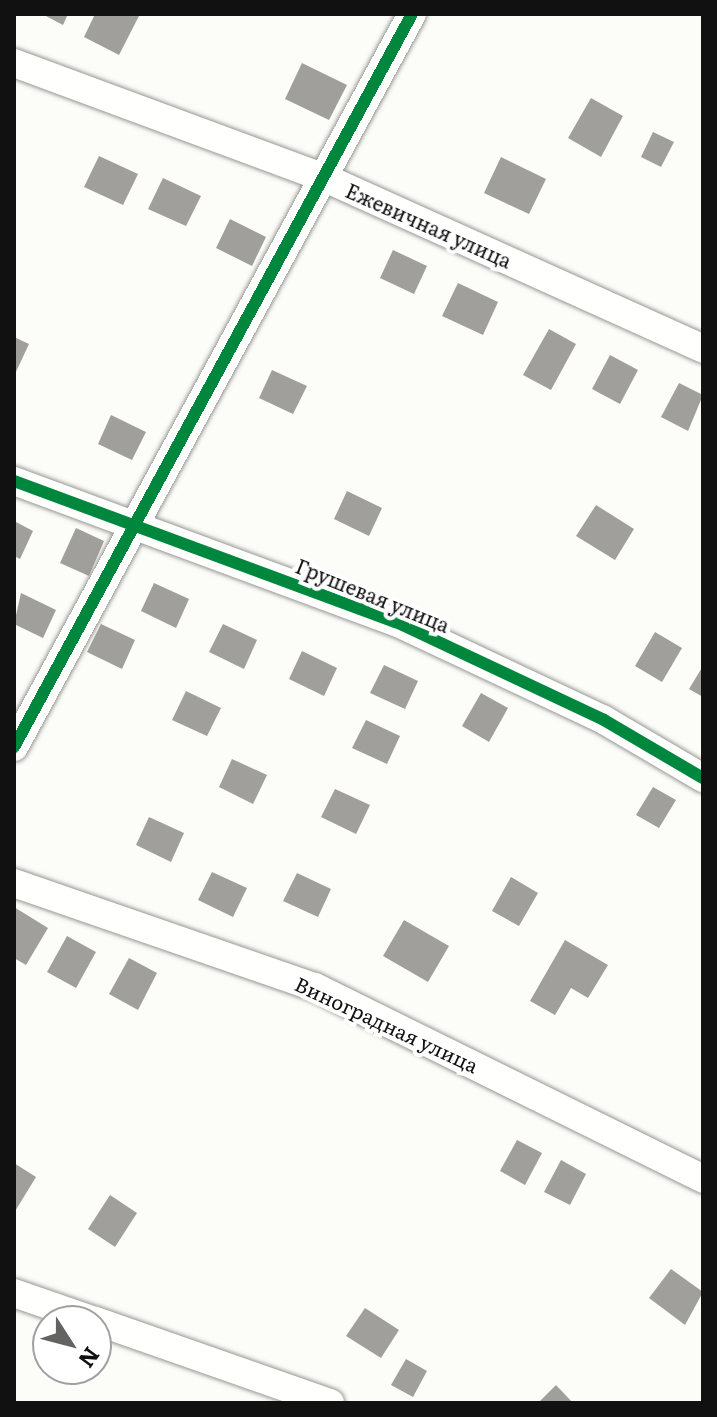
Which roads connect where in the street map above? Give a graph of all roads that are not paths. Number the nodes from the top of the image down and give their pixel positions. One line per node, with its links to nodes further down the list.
1 (412, 14): 3 (street)
2 (14, 63): 3 (street, Ежевичная улица)
3 (325, 178): 4 (street, Ежевичная улица); 6 (street)
4 (703, 349)
5 (14, 481): 6 (street, Грушевая улица)
6 (132, 523): 7 (street); 8 (street, Грушевая улица)
7 (14, 747)
8 (703, 778)
9 (14, 883): 10 (street, Виноградная улица)
10 (703, 1179)
11 (14, 1293): 12 (street)
12 (49, 1305)
13 (112, 1327): 14 (street)
14 (330, 1403)

